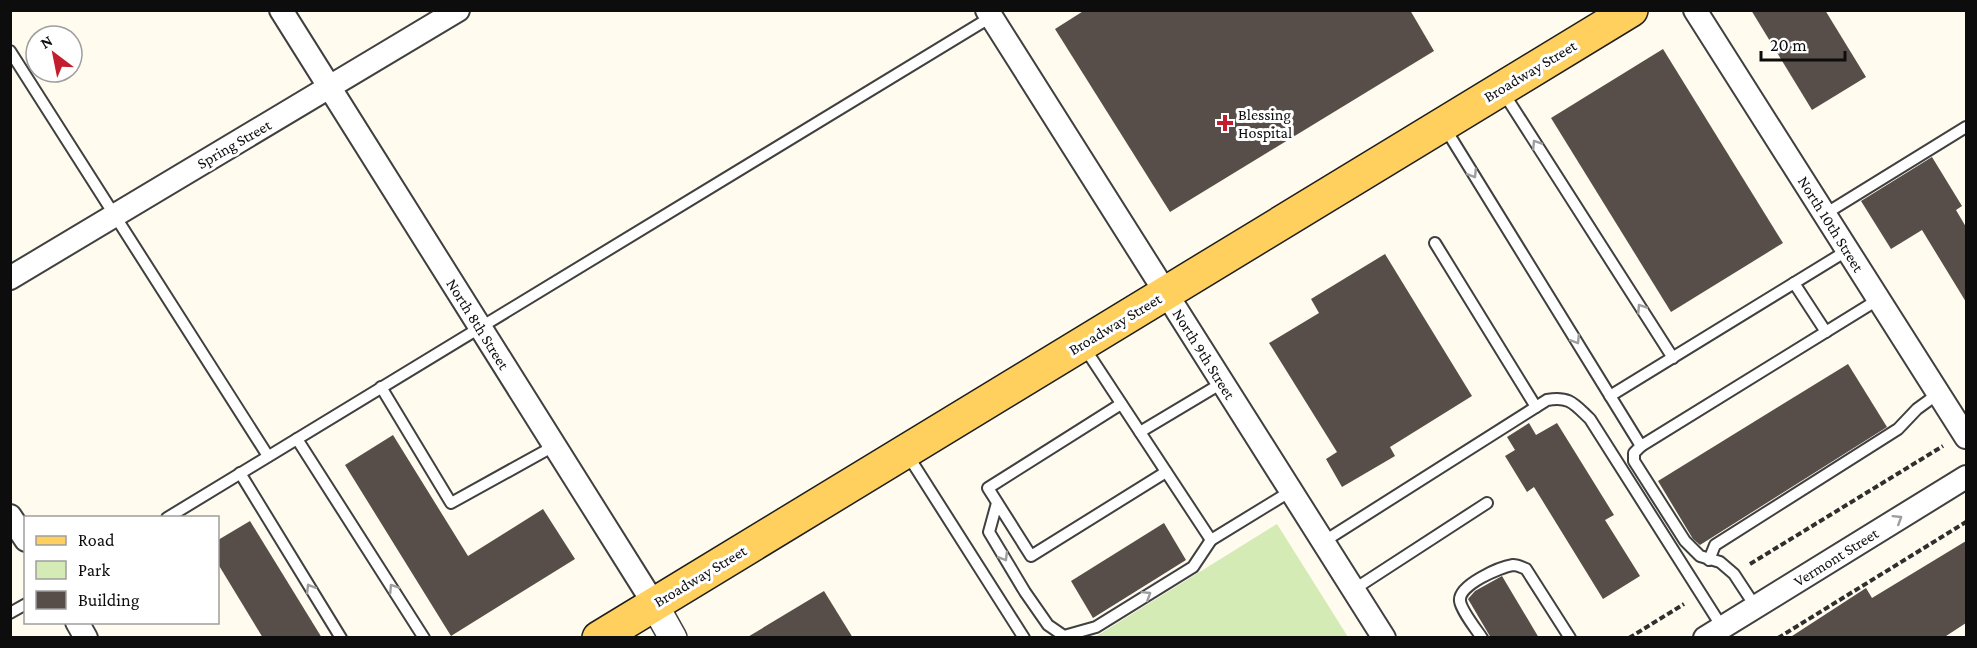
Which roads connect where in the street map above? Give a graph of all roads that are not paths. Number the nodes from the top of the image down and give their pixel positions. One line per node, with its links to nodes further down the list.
1 (281, 10): 7 (street, North 8th Street)
2 (458, 10): 7 (street, Spring Street)
3 (1631, 10): 8 (main road, Broadway Street)
4 (1695, 10): 12 (street, North 10th Street)
5 (989, 14): 17 (street, North 9th Street); 19 (lane)
6 (10, 51): 11 (lane)
7 (330, 88): 11 (street, Spring Street); 19 (street, North 8th Street)
8 (1501, 89): 9 (main road, Broadway Street); 22 (lane, one-way to 8)
9 (1443, 125): 17 (main road, Broadway Street); 26 (lane, one-way to 26)
10 (1966, 126): 12 (lane)
11 (115, 214): 15 (street, Spring Street); 35 (lane)
12 (1825, 214): 14 (street, North 10th Street)
13 (1435, 243): 28 (lane)
14 (1848, 250): 16 (lane); 18 (street, North 10th Street)
15 (10, 278)
16 (1794, 284): 20 (lane); 22 (lane)
17 (1166, 293): 21 (main road, Broadway Street); 23 (street, North 9th Street)
18 (1879, 299): 20 (lane); 25 (street, North 10th Street)
19 (480, 327): 24 (lane); 32 (street, North 8th Street)
20 (1826, 332): 33 (lane)
21 (1082, 344): 27 (lane); 34 (main road, Broadway Street)
22 (1673, 358): 26 (lane)
23 (1222, 383): 29 (lane); 39 (street, North 9th Street)
24 (381, 387): 31 (lane); 32 (lane)
25 (1938, 393): 30 (street, North 10th Street); 47 (lane)
26 (1610, 396): 33 (lane)
27 (1121, 404): 29 (lane); 40 (lane)
28 (1536, 407): 46 (lane); 54 (lane)
29 (1140, 432): 36 (lane)
30 (1965, 435)
31 (297, 439): 35 (lane); 57 (lane, one-way to 31)
32 (554, 446): 49 (street, North 8th Street)
33 (1641, 446): 47 (lane)
34 (906, 451): 49 (main road, Broadway Street); 60 (lane)
35 (268, 456): 37 (lane)
36 (1166, 472): 40 (lane); 45 (lane)
37 (240, 473): 43 (lane); 56 (lane, one-way to 37)
38 (1966, 477): 51 (street, Vermont Street, one-way to 38)
39 (1291, 491): 45 (lane); 46 (street, North 9th Street)
40 (997, 503): 45 (lane, one-way to 45)
41 (1487, 503): 48 (lane)
42 (10, 516): 44 (street)
43 (170, 516)
44 (24, 537)
45 (1211, 540)
46 (1323, 542): 48 (street, North 9th Street)
47 (1709, 560): 51 (lane)
48 (1353, 590): 61 (street, North 9th Street)
49 (654, 604): 58 (main road, Broadway Street); 59 (street, North 8th Street)
50 (24, 605): 52 (lane)
51 (1755, 606): 54 (street, Vermont Street)
52 (10, 613)
53 (78, 624): 55 (street)
54 (1714, 632)
55 (86, 638)
56 (340, 638)
57 (424, 638)
58 (599, 638)
59 (673, 638)
60 (1024, 638)
61 (1384, 638)
62 (1482, 638): 63 (lane)
63 (1570, 638)

